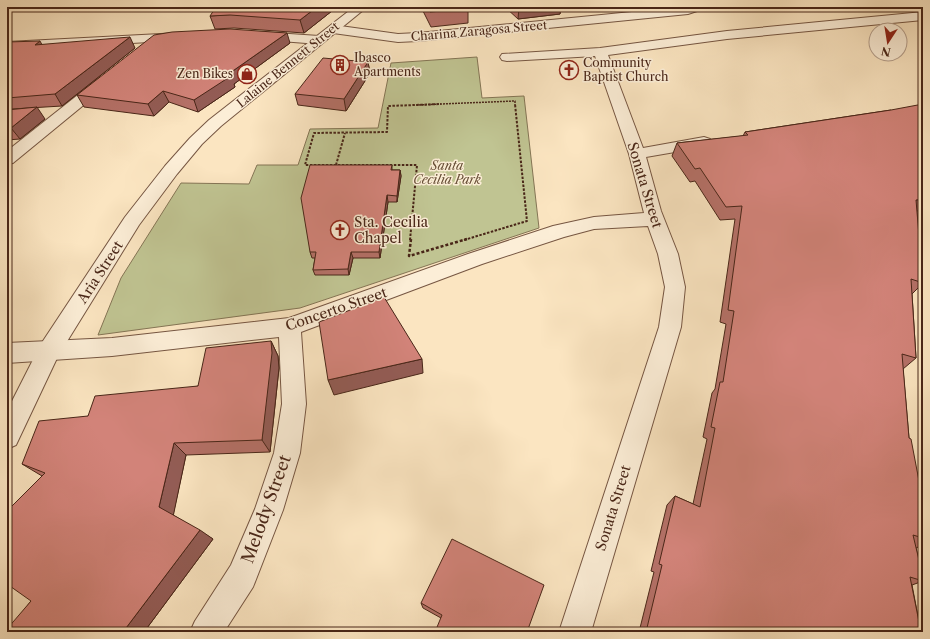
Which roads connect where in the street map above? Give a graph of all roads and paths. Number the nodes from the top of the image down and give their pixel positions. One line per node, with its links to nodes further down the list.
1 (361, 7): 4 (street, Lalaine Bennett Street)
2 (696, 7): 4 (street, Charina Zaragosa Street)
3 (923, 16): 11 (street)
4 (333, 28): 8 (street, Lalaine Bennett Street)
5 (250, 35): 8 (street)
6 (195, 36): 7 (street)
7 (159, 38): 9 (street); 10 (street)
8 (319, 40): 16 (street, Lalaine Bennett Street)
9 (7, 46)
10 (141, 52)
11 (600, 52): 12 (street); 19 (street, Sonata Street)
12 (507, 57)
13 (116, 72): 14 (street)
14 (67, 111): 15 (street); 20 (street)
15 (37, 114)
16 (215, 123): 24 (street, Aria Street)
17 (345, 133): 21 (path); 21 (path); 21 (path)
18 (716, 140): 19 (street)
19 (637, 154): 22 (street, Sonata Street)
20 (7, 158)
21 (336, 165)
22 (655, 219): 23 (street, Concerto Street); 28 (street, Sonata Street)
23 (290, 327): 24 (street, Concerto Street); 27 (street, Melody Street)
24 (49, 351): 25 (street, Concerto Street); 26 (street, Aria Street)
25 (7, 353)
26 (7, 437)
27 (206, 632)
28 (575, 632)

